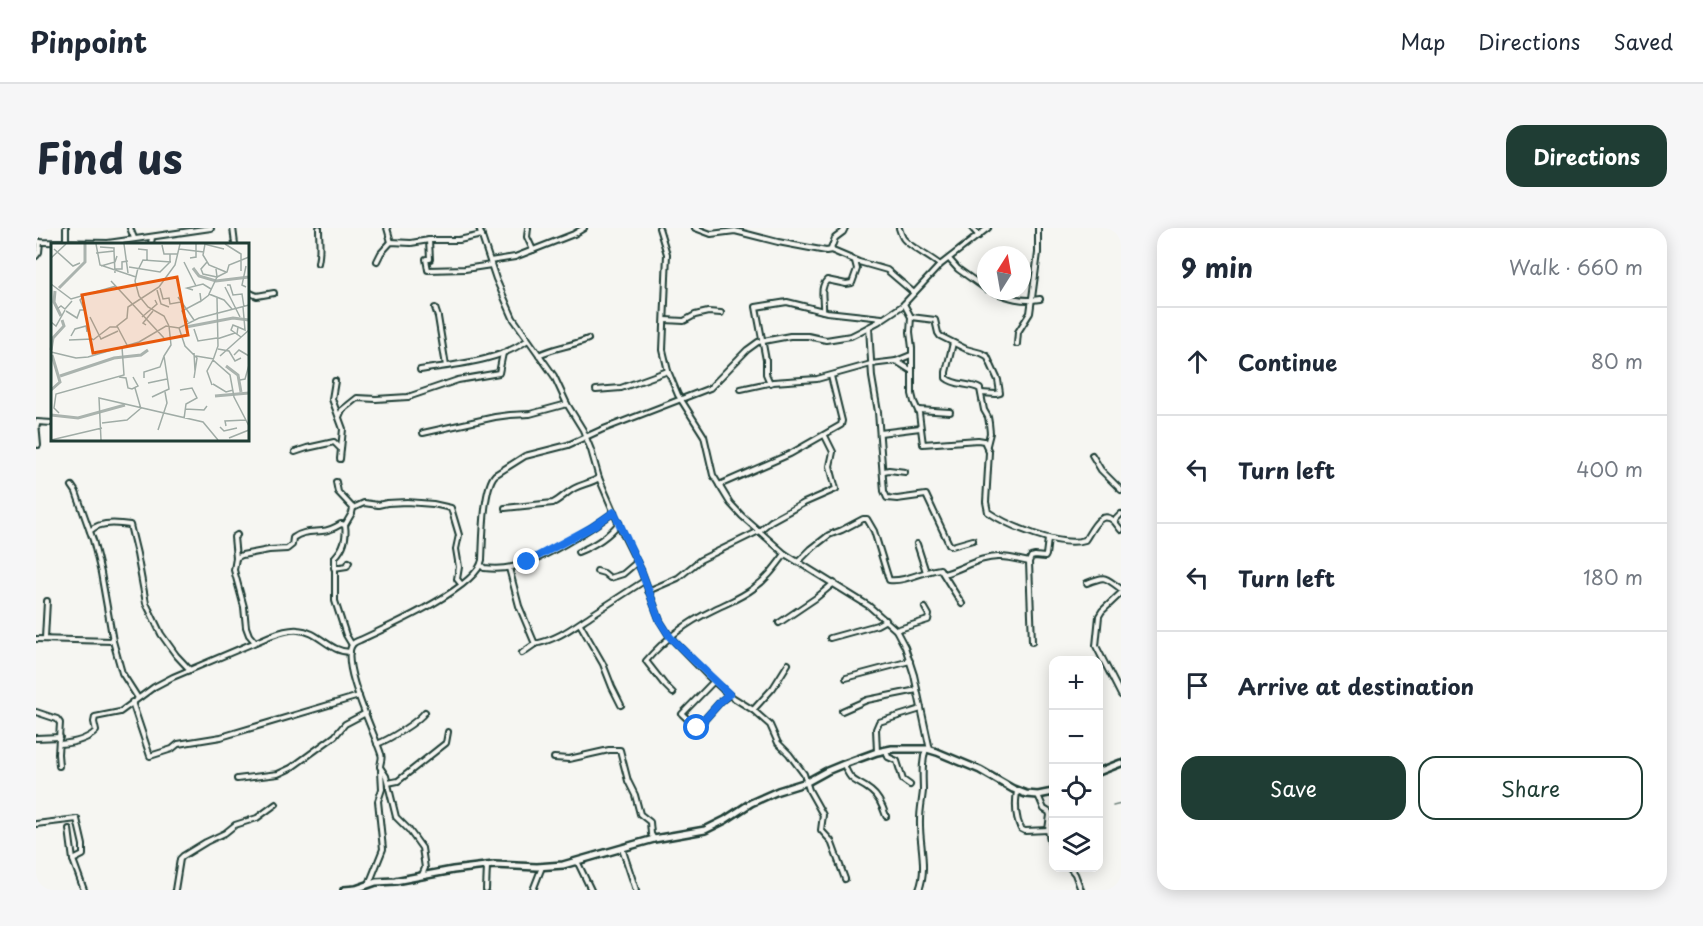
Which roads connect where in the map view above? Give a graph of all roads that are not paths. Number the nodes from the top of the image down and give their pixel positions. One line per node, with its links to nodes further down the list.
1 (66, 228): 25 (street)
2 (130, 228): 21 (street)
3 (211, 228): 17 (street)
4 (233, 228): 28 (street)
5 (319, 228): 35 (street)
6 (387, 228): 24 (street)
7 (479, 228): 18 (street)
8 (528, 228): 29 (street)
9 (584, 228): 29 (street)
10 (659, 228): 50 (street)
11 (695, 228): 30 (street)
12 (845, 228): 30 (street)
13 (899, 228): 37 (street)
14 (972, 228): 19 (street)
15 (988, 228): 19 (street)
16 (1038, 228): 43 (street)
17 (183, 230): 20 (street)
18 (482, 236): 22 (street); 36 (street)
19 (979, 236): 32 (street)
20 (152, 237): 21 (street); 27 (street)
21 (135, 239): 26 (street)
22 (429, 240): 24 (street); 36 (street)
23 (38, 241): 25 (street); 31 (street)
24 (391, 242): 34 (street)
25 (66, 243)
26 (108, 243)
27 (151, 243)
28 (235, 243)
29 (533, 250): 36 (street)
30 (832, 250): 33 (street)
31 (36, 255)
32 (949, 259): 37 (street); 38 (street)
33 (855, 260): 41 (street); 46 (street)
34 (377, 261)
35 (318, 263)
36 (490, 263): 53 (street)
37 (940, 265): 41 (street)
38 (977, 282)
39 (249, 292): 40 (street)
40 (274, 293)
41 (914, 293): 44 (street)
42 (1040, 299): 43 (street)
43 (1031, 300): 56 (street)
44 (904, 304): 48 (street); 49 (street)
45 (435, 308): 62 (street)
46 (823, 311): 49 (street); 54 (street)
47 (721, 313): 50 (street)
48 (911, 317): 55 (street); 59 (street)
49 (884, 318): 51 (street)
50 (665, 320): 64 (street)
51 (869, 327): 54 (street); 61 (street)
52 (588, 339): 58 (street)
53 (528, 340): 57 (street); 58 (street)
54 (762, 341): 68 (street); 72 (street)
55 (953, 343): 71 (street); 71 (street)
56 (1017, 344)
57 (503, 353): 62 (street); 76 (street)
58 (539, 355): 73 (street)
59 (912, 355): 60 (street); 65 (street)
60 (896, 361): 61 (street); 65 (street)
61 (871, 364): 66 (street); 81 (street)
62 (446, 366): 63 (street)
63 (420, 370)
64 (668, 371): 70 (street); 72 (street)
65 (912, 371): 74 (street)
66 (831, 376): 68 (street); 82 (street)
67 (335, 381): 76 (street)
68 (770, 383): 69 (street)
69 (741, 389)
70 (596, 390)
71 (981, 393): 85 (street)
72 (682, 400): 83 (street); 94 (street)
73 (567, 404): 80 (street); 83 (street)
74 (918, 410): 75 (street); 79 (street)
75 (950, 412)
76 (339, 417): 86 (street)
77 (51, 423): 78 (street)
78 (36, 424): 84 (street)
79 (920, 428): 81 (street); 85 (street)
80 (423, 433)
81 (880, 433): 90 (street)
82 (825, 436): 94 (street); 106 (street)
83 (586, 437): 92 (street); 118 (street)
84 (38, 445)
85 (987, 446): 108 (street)
86 (341, 449): 87 (street); 89 (street)
87 (295, 452)
88 (1092, 455): 96 (street)
89 (340, 459)
90 (884, 471): 91 (street); 109 (street)
91 (904, 472)
92 (599, 478): 98 (street); 99 (street)
93 (336, 482): 97 (street)
94 (719, 485): 106 (street)
95 (72, 486): 105 (street)
96 (1121, 490)
97 (353, 508): 103 (street); 127 (street)
98 (506, 508)
99 (614, 512): 102 (street); 119 (street)
100 (1121, 514): 101 (street)
101 (1114, 521): 104 (street); 108 (street)
102 (619, 522): 111 (street); 116 (street)
103 (345, 525): 113 (street); 120 (street)
104 (1121, 530)
105 (90, 531): 141 (street); 150 (street)
106 (759, 531): 112 (street); 128 (street)
107 (237, 535): 113 (street)
108 (1048, 539): 117 (street)
109 (973, 540)
110 (917, 544): 122 (street)
111 (578, 552)
112 (785, 554): 114 (street); 137 (street)
113 (236, 558): 142 (street)
114 (799, 561): 122 (street); 125 (street)
115 (349, 562): 120 (street)
116 (637, 562): 121 (street); 124 (street)
117 (1029, 562): 123 (street); 143 (street)
118 (481, 565): 119 (street); 127 (street)
119 (509, 567): 145 (street)
120 (334, 568): 144 (street)
121 (597, 571)
122 (926, 572): 123 (street)
123 (944, 573): 131 (street)
124 (644, 581): 128 (street); 135 (street)
125 (834, 583): 133 (street); 134 (street)
126 (1087, 583): 129 (street)
127 (461, 584): 144 (street)
128 (648, 591): 137 (street)
129 (1121, 591): 156 (street)
130 (47, 602): 138 (street)
131 (962, 604)
132 (925, 608): 136 (street)
133 (886, 620): 136 (street); 139 (street)
134 (779, 623)
135 (580, 624): 145 (street); 160 (street)
136 (897, 630): 148 (street)
137 (670, 637): 152 (street); 154 (street)
138 (45, 638): 140 (street); 141 (street)
139 (830, 638)
140 (36, 639)
141 (113, 641): 158 (street)
142 (255, 642): 146 (street); 150 (street)
143 (1032, 642)
144 (352, 645): 146 (street)
145 (535, 645): 147 (street)
146 (350, 652): 157 (street)
147 (522, 652)
148 (910, 661): 151 (street); 153 (street)
149 (788, 664): 162 (street)
150 (190, 670): 158 (street)
151 (846, 678)
152 (714, 681): 155 (street); 155 (street)
153 (917, 690): 161 (street); 163 (street)
154 (673, 693)
155 (729, 694): 162 (street)
156 (1121, 695)
157 (358, 696): 159 (street); 166 (street)
158 (138, 698): 159 (street)
159 (132, 702): 170 (street)
160 (621, 705)
161 (921, 709): 173 (street); 174 (street)
162 (753, 710): 182 (street)
163 (842, 711)
164 (36, 712): 168 (street)
165 (425, 712): 171 (street)
166 (364, 714): 171 (street); 181 (street)
167 (448, 732): 183 (street)
168 (60, 737): 169 (street); 170 (street)
169 (36, 738)
170 (60, 744): 178 (street)
171 (376, 744): 179 (street)
172 (886, 750): 173 (street); 174 (street); 184 (street)
173 (928, 750): 185 (street); 214 (street)
174 (877, 752): 177 (street)
175 (554, 758): 194 (street)
176 (1121, 763): 180 (street)
177 (844, 764): 182 (street); 189 (street)
178 (59, 766)
179 (381, 770): 183 (street); 201 (street)
180 (1103, 770)
181 (237, 779)
182 (807, 782): 194 (street); 203 (street)
183 (388, 783): 202 (street)
184 (910, 785)
185 (1017, 791): 187 (street); 192 (street)
186 (1049, 793): 187 (street)
187 (1038, 795): 192 (street)
188 (276, 804): 208 (street)
189 (886, 816)
190 (36, 824): 196 (street)
191 (69, 830): 196 (street)
192 (1048, 830): 193 (street)
193 (1049, 835)
194 (654, 839): 195 (street)
195 (622, 847): 197 (street); 213 (street)
196 (73, 860): 207 (street)
197 (577, 861): 199 (street); 212 (street)
198 (487, 866): 199 (street); 202 (street); 210 (street)
199 (542, 867): 211 (street)
200 (1074, 872): 215 (street)
201 (374, 873): 204 (street); 205 (street)
202 (422, 876): 204 (street)
203 (845, 879)
204 (380, 881): 205 (street)
205 (369, 884): 206 (street)
206 (362, 889): 209 (street)
207 (84, 890)
208 (175, 890)
209 (344, 890)
210 (486, 890)
211 (533, 890)
212 (591, 890)
213 (636, 890)
214 (919, 890)
215 (1081, 890)

